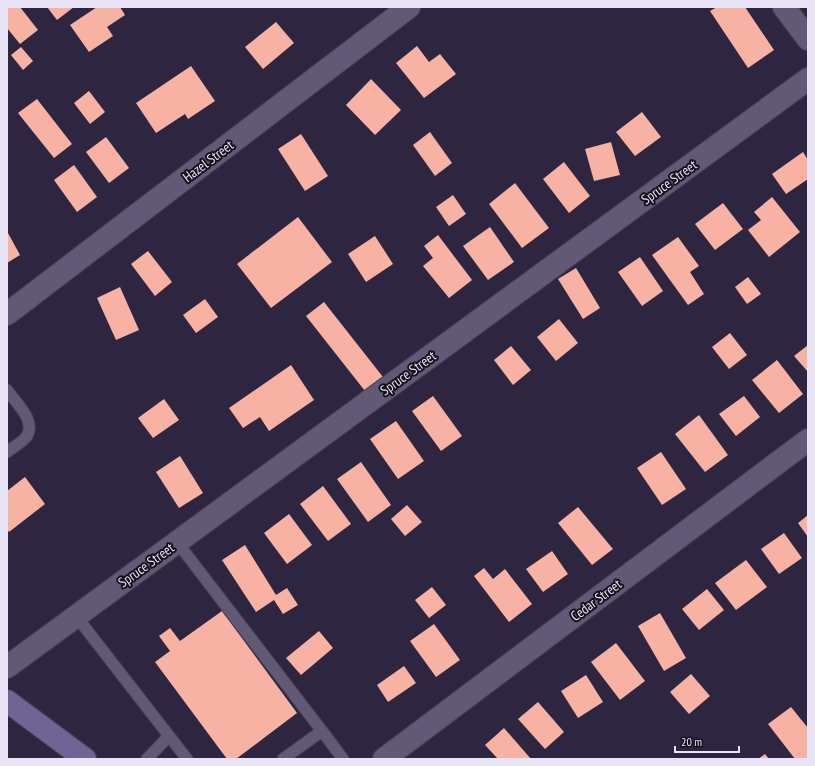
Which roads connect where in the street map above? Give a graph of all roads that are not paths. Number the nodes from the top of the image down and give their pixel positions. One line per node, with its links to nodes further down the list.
1 (409, 7): 5 (street, Hazel Street)
2 (784, 7): 3 (street)
3 (808, 39)
4 (808, 79): 9 (street, Spruce Street)
5 (7, 314)
6 (7, 390): 8 (lane)
7 (808, 440): 15 (street, Cedar Street)
8 (7, 452)
9 (177, 542): 10 (street, Spruce Street); 13 (lane)
10 (76, 616): 11 (street, Spruce Street); 14 (lane)
11 (7, 667)
12 (7, 701): 16 (main road)
13 (322, 731): 19 (lane); 20 (lane)
14 (169, 736): 17 (lane); 18 (lane)
15 (394, 756)
16 (85, 759)
17 (147, 759)
18 (187, 759)
19 (282, 759)
20 (343, 759)

